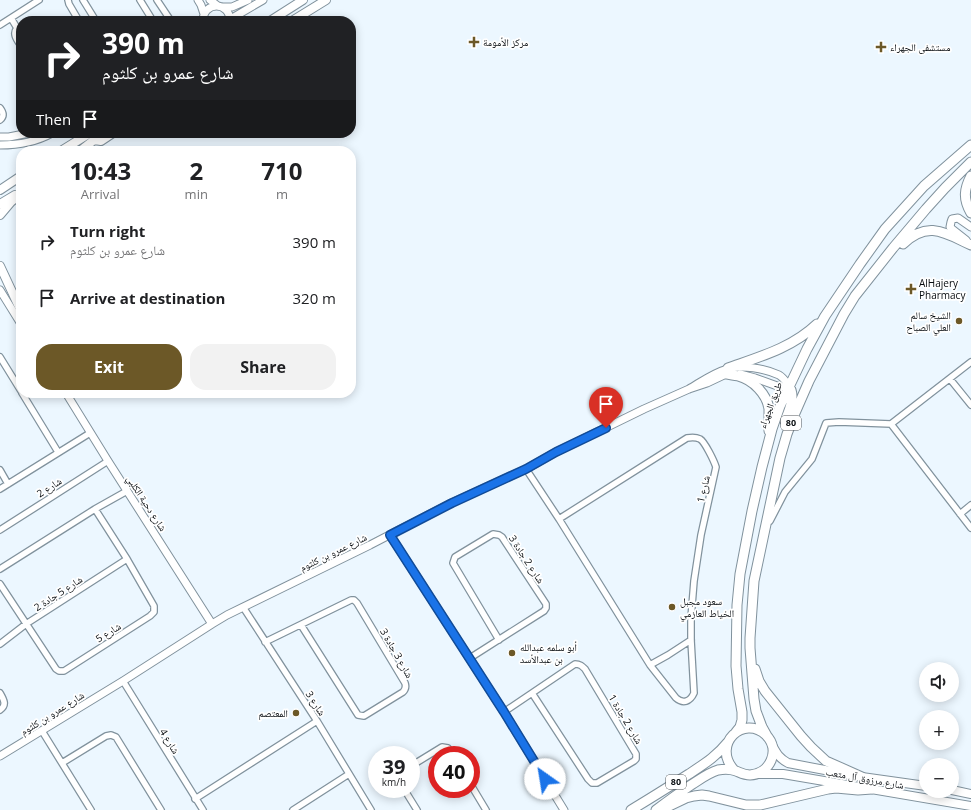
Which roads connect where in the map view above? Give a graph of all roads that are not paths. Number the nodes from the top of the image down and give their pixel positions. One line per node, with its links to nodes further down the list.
1 (37, 0): 23 (street)
2 (68, 0): 13 (street)
3 (83, 0): 14 (street)
4 (140, 0): 15 (street)
5 (157, 0): 16 (street)
6 (198, 0): 17 (street)
7 (210, 0): 12 (street)
8 (248, 0): 12 (street)
9 (263, 0): 20 (street)
10 (303, 0): 21 (main road)
11 (326, 0): 22 (main road)
12 (221, 7): 18 (street); 19 (street)
13 (76, 16)
14 (93, 16)
15 (150, 16)
16 (168, 16)
17 (203, 16)
18 (205, 16)
19 (229, 16)
20 (236, 16)
21 (278, 16)
22 (300, 16)
23 (11, 18): 24 (street); 25 (street)
24 (16, 24)
25 (0, 25)
26 (0, 108): 27 (street)
27 (0, 120)
28 (0, 136): 29 (street)
29 (16, 136)
30 (44, 138): 34 (street)
31 (82, 138): 36 (main road)
32 (89, 138): 37 (main road)
33 (106, 138): 38 (main road)
34 (0, 145)
35 (971, 145): 57 (highway, طريق الجهراء / 80)
36 (69, 146)
37 (82, 146)
38 (86, 146)
39 (971, 162): 54 (highway, 80)
40 (971, 176): 48 (highway)
41 (16, 177): 43 (main road)
42 (16, 179): 44 (main road)
43 (0, 183)
44 (0, 190)
45 (16, 195): 47 (main road)
46 (16, 197): 49 (main road)
47 (0, 204)
48 (971, 213)
49 (0, 215)
50 (971, 227): 51 (street)
51 (971, 244): 54 (highway)
52 (0, 266): 55 (main road)
53 (0, 290): 56 (street)
54 (855, 296): 62 (highway, 80)
55 (16, 301)
56 (16, 316)
57 (825, 316): 60 (highway); 64 (highway, طريق الجهراء / 80)
58 (0, 357): 63 (street)
59 (971, 362): 61 (street)
60 (727, 371): 64 (street, شارع عمرو بن كلثوم); 64 (street, شارع عمرو بن كلثوم); 71 (highway); 74 (street, شارع عمرو بن كلثوم)
61 (950, 378): 67 (street); 68 (street)
62 (809, 381): 64 (highway); 72 (highway, 80)
63 (16, 382)
64 (789, 386): 71 (highway, طريق الجهراء / 80); 72 (highway)
65 (26, 398): 70 (street)
66 (69, 398): 69 (street, شارع دحية الكلبي)
67 (971, 405)
68 (891, 424): 81 (street); 85 (street)
69 (90, 433): 70 (street); 73 (street, شارع دحية الكلبي)
70 (58, 452): 76 (street)
71 (766, 452): 108 (highway, طريق الجهراء / 80)
72 (780, 458): 85 (highway, 80)
73 (108, 461): 78 (street, شارع دحية الكلبي); 84 (street, شارع 2)
74 (526, 469): 82 (street, شارع 1); 86 (street, شارع عمرو بن كلثوم)
75 (0, 470): 76 (street)
76 (8, 484): 77 (street)
77 (0, 489)
78 (127, 491): 80 (street); 92 (street, شارع دحية الكلبي)
79 (971, 505): 81 (street)
80 (95, 509): 87 (street, شارع 5); 88 (street)
81 (960, 514): 83 (street)
82 (559, 519): 95 (street, شارع 1); 100 (street, شارع 1)
83 (971, 528)
84 (0, 530)
85 (764, 534): 98 (highway, 80)
86 (390, 535): 90 (street, شارع عمرو بن كلثوم); 99 (street)
87 (127, 559): 91 (street, شارع 5 جادة 2); 91 (street, شارع 5)
88 (0, 569)
89 (0, 584): 91 (street, شارع 5)
90 (243, 607): 92 (street, شارع عمرو بن كلثوم); 96 (street, شارع 3)
91 (26, 624): 97 (street, شارع 5 جادة 2)
92 (212, 624): 101 (street, شارع عمرو بن كلثوم)
93 (301, 625): 93 (street, شارع 3 جادة 3); 96 (street, شارع 3 جادة 3)
94 (499, 640): 94 (street, شارع 2 جادة 3); 99 (street, شارع 2 جادة 3)
95 (691, 640): 100 (street); 100 (street, شارع 1)
96 (265, 642): 106 (street, شارع 3)
97 (0, 644)
98 (750, 648): 109 (highway, 80); 117 (highway)
99 (470, 658): 105 (street)
100 (650, 665)
101 (123, 681): 107 (street, شارع عمرو بن كلثوم); 124 (street, شارع 4)
102 (532, 693): 102 (street, شارع 2 جادة 1); 105 (street, شارع 2 جادة 1)
103 (0, 694): 104 (street)
104 (0, 710)
105 (504, 712): 134 (street)
106 (317, 721): 115 (street, شارع 3); 124 (street)
107 (42, 731): 112 (street, شارع عمرو بن كلثوم); 113 (street)
108 (736, 732): 109 (highway); 110 (highway, 80)
109 (767, 736): 111 (highway, 80)
110 (728, 741): 114 (highway); 127 (highway, 80)
111 (772, 745): 116 (highway); 117 (main road, شارع مرزوق آل متعب)
112 (0, 756)
113 (62, 763): 128 (street); 129 (street)
114 (734, 770): 116 (highway, 80); 135 (highway, 80)
115 (349, 774): 126 (street, شارع 3); 131 (street)
116 (756, 774): 119 (main road, شارع مرزوق آل متعب)
117 (862, 777): 118 (main road, شارع مرزوق آل متعب)
118 (919, 785)
119 (872, 789): 125 (main road, شارع مرزوق آل متعب); 136 (highway)
120 (959, 791): 121 (main road)
121 (971, 794)
122 (410, 798): 132 (street)
123 (479, 798): 133 (street)
124 (196, 799): 130 (street, شارع 4)
125 (971, 806)
126 (368, 809)
127 (635, 809)
128 (91, 810)
129 (162, 810)
130 (203, 810)
131 (293, 810)
132 (417, 810)
133 (486, 810)
134 (564, 810)
135 (656, 810)
136 (660, 810)

